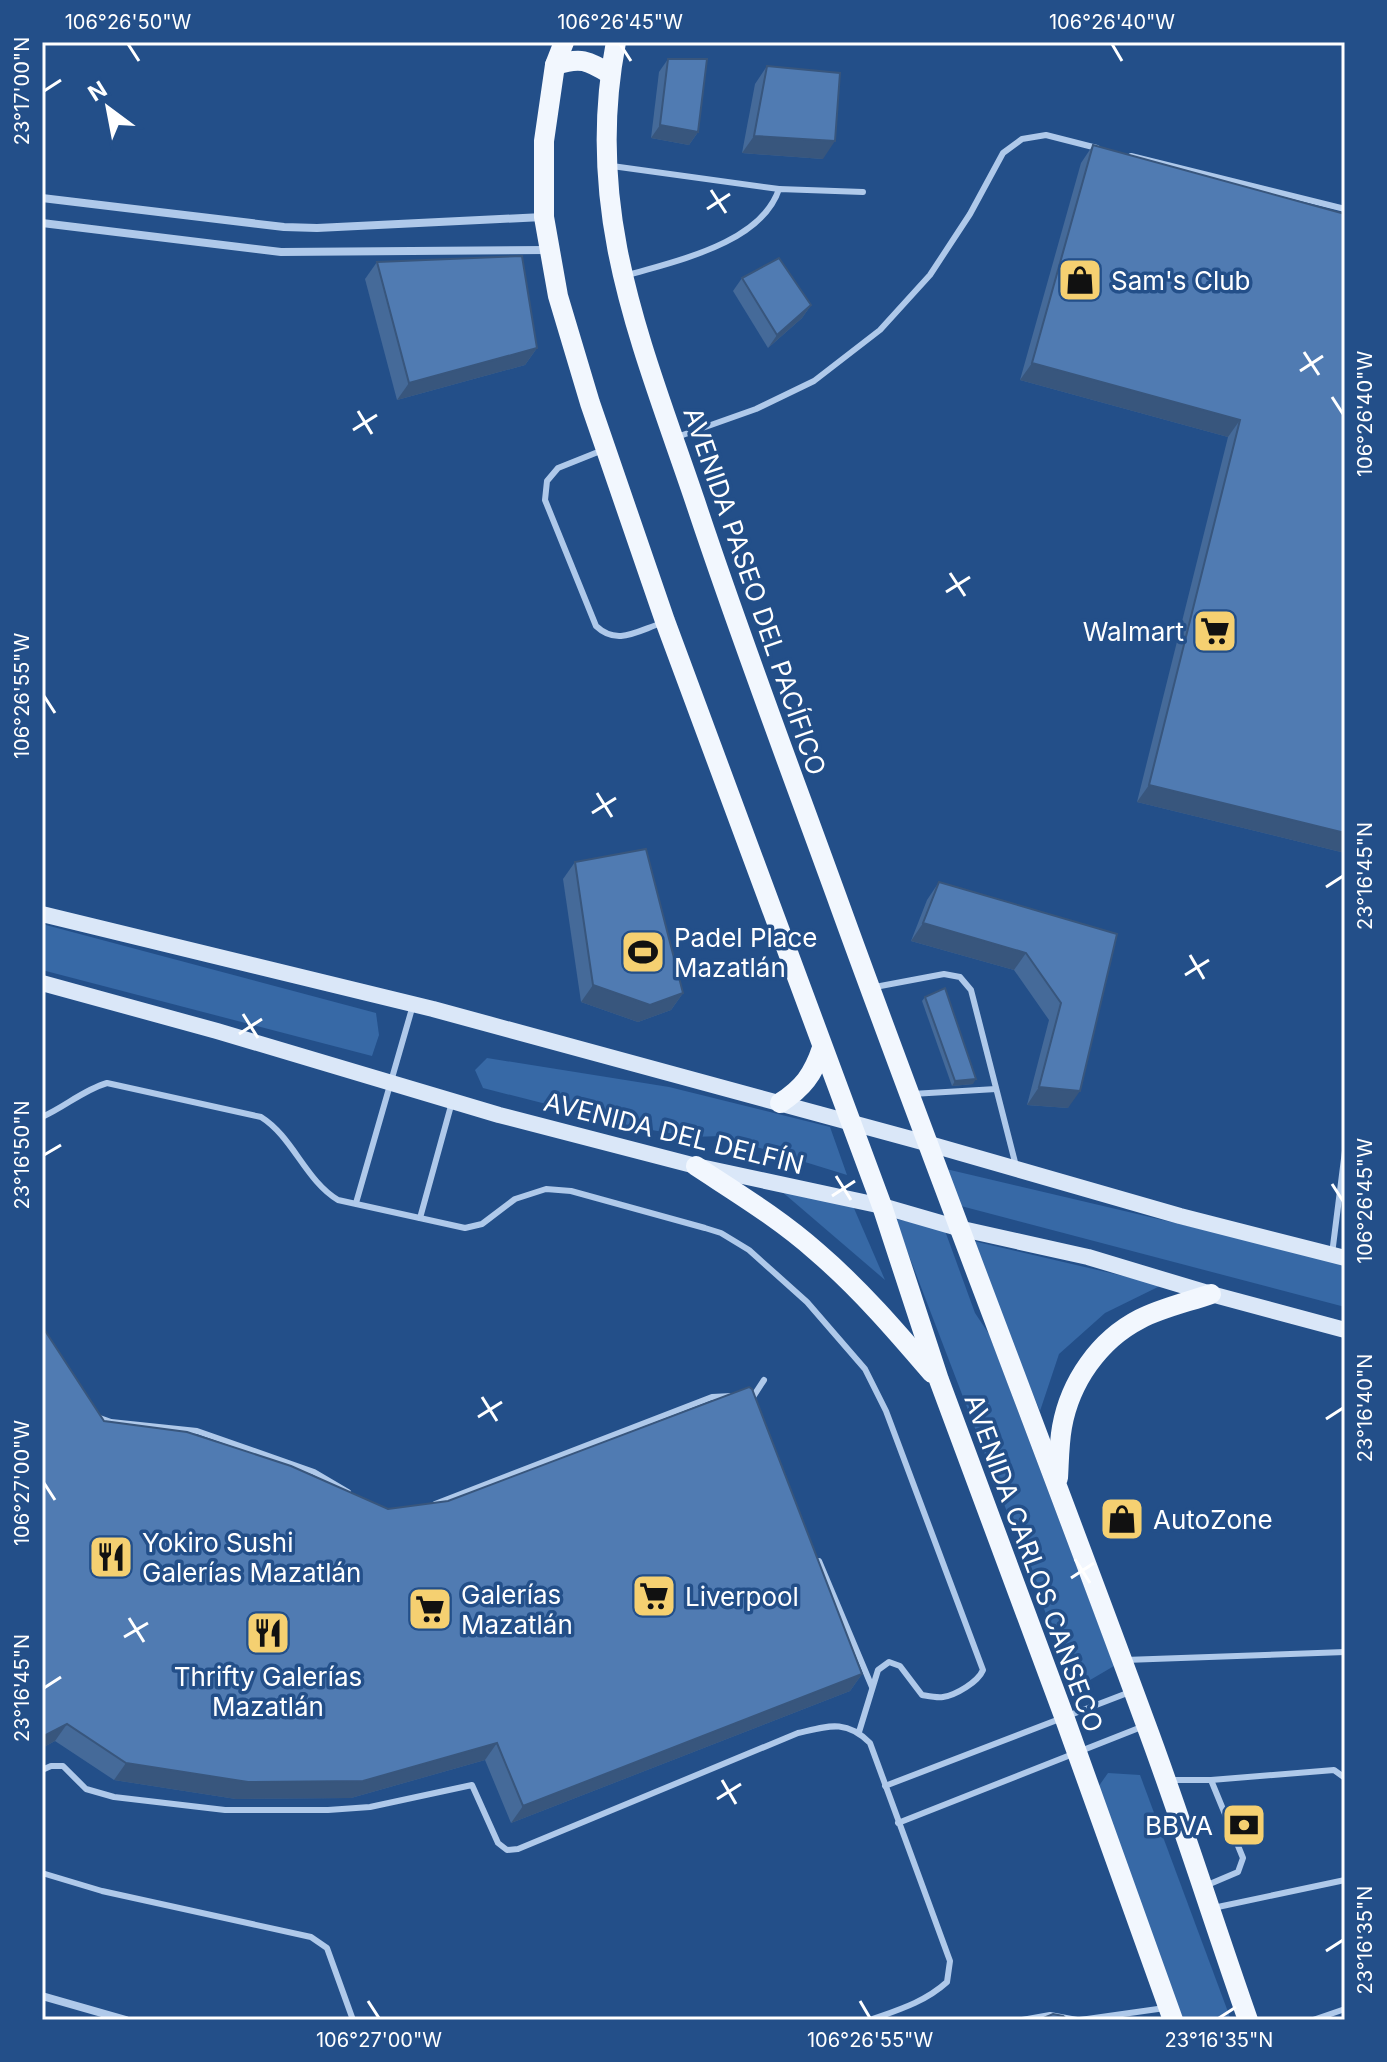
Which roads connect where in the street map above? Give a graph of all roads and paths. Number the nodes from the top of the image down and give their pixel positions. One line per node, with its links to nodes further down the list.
1 (564, 42): 3 (main road)
2 (616, 42): 4 (main road, AVENIDA PASEO DEL PACÍFICO)
3 (555, 65): 4 (main road); 12 (main road)
4 (610, 74): 7 (main road, AVENIDA PASEO DEL PACÍFICO)
5 (1106, 150): 16 (lane)
6 (1121, 154): 11 (lane)
7 (607, 165): 8 (lane); 15 (main road, AVENIDA PASEO DEL PACÍFICO)
8 (779, 189): 9 (lane); 15 (lane)
9 (863, 192)
10 (42, 198): 12 (street)
11 (1345, 209)
12 (544, 217): 14 (main road)
13 (42, 223): 14 (street)
14 (550, 250): 17 (main road)
15 (621, 277): 16 (main road, AVENIDA PASEO DEL PACÍFICO)
16 (674, 438): 21 (main road, AVENIDA PASEO DEL PACÍFICO)
17 (606, 449): 18 (main road); 18 (lane)
18 (665, 621): 23 (main road)
19 (42, 914): 22 (street, AVENIDA DEL DELFÍN)
20 (42, 983): 24 (street, AVENIDA DEL DELFÍN)
21 (869, 988): 25 (lane); 26 (main road, AVENIDA PASEO DEL PACÍFICO)
22 (413, 1005): 24 (lane); 28 (street, AVENIDA DEL DELFÍN)
23 (822, 1048): 28 (main road); 30 (main road)
24 (391, 1082): 27 (street, AVENIDA DEL DELFÍN); 35 (lane)
25 (996, 1089): 26 (lane); 34 (lane)
26 (909, 1095): 31 (main road, AVENIDA PASEO DEL PACÍFICO)
27 (452, 1101): 33 (street, AVENIDA DEL DELFÍN); 37 (lane)
28 (780, 1103): 30 (street, AVENIDA DEL DELFÍN)
29 (42, 1117): 35 (lane)
30 (850, 1124): 31 (street, AVENIDA DEL DELFÍN); 36 (main road, AVENIDA CARLOS CANSECO)
31 (926, 1143): 34 (street, AVENIDA DEL DELFÍN); 38 (main road, AVENIDA CARLOS CANSECO)
32 (1345, 1151): 39 (lane)
33 (696, 1166): 36 (street, AVENIDA DEL DELFÍN); 43 (main road)
34 (1017, 1169): 39 (street, AVENIDA DEL DELFÍN)
35 (356, 1203): 37 (lane)
36 (882, 1206): 38 (street, AVENIDA DEL DELFÍN); 43 (main road, AVENIDA CARLOS CANSECO)
37 (420, 1218): 51 (lane)
38 (958, 1228): 40 (street, AVENIDA DEL DELFÍN); 45 (main road, AVENIDA CARLOS CANSECO)
39 (1339, 1256)
40 (1211, 1294): 41 (street, AVENIDA DEL DELFÍN); 45 (main road)
41 (1345, 1330)
42 (764, 1380): 47 (lane)
43 (939, 1380): 53 (main road, AVENIDA CARLOS CANSECO)
44 (88, 1411): 46 (lane)
45 (1058, 1486): 50 (main road, AVENIDA CARLOS CANSECO)
46 (360, 1501)
47 (430, 1506)
48 (814, 1551): 51 (lane)
49 (1345, 1652): 50 (lane)
50 (1122, 1660): 52 (main road, AVENIDA CARLOS CANSECO)
51 (872, 1687): 55 (lane)
52 (1133, 1691): 53 (lane); 54 (main road, AVENIDA CARLOS CANSECO)
53 (1065, 1719): 56 (main road, AVENIDA CARLOS CANSECO); 61 (lane)
54 (1146, 1725): 56 (lane); 60 (main road, AVENIDA CARLOS CANSECO)
55 (859, 1732): 57 (lane); 61 (lane)
56 (1077, 1753): 62 (lane); 69 (main road, AVENIDA CARLOS CANSECO)
57 (42, 1770)
58 (1345, 1778): 59 (lane)
59 (1211, 1780): 60 (lane); 65 (lane)
60 (1165, 1781): 65 (main road, AVENIDA CARLOS CANSECO)
61 (885, 1786): 62 (lane)
62 (898, 1823): 72 (lane)
63 (42, 1873): 71 (lane)
64 (1345, 1880): 66 (lane)
65 (1201, 1887): 66 (main road, AVENIDA CARLOS CANSECO)
66 (1209, 1909): 75 (main road, AVENIDA CARLOS CANSECO)
67 (42, 1996): 70 (street)
68 (1345, 2009): 76 (lane)
69 (1170, 2014): 74 (lane)
70 (126, 2020)
71 (353, 2020)
72 (870, 2020)
73 (1022, 2020): 74 (lane)
74 (1079, 2020)
75 (1248, 2020)
76 (1313, 2020)

